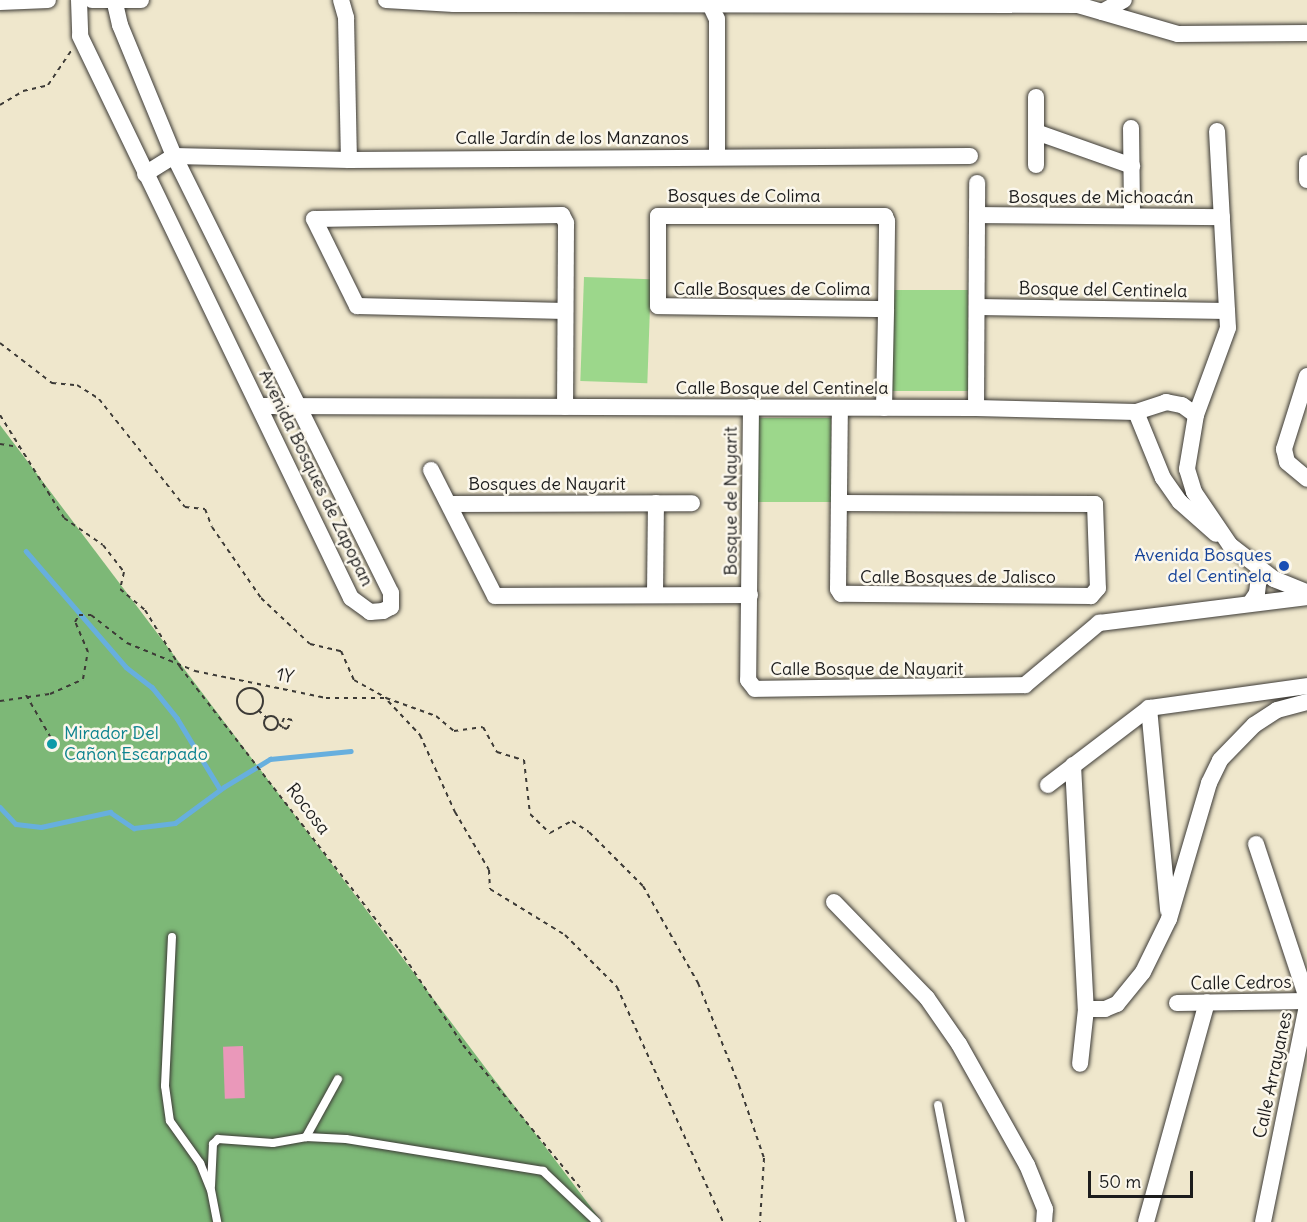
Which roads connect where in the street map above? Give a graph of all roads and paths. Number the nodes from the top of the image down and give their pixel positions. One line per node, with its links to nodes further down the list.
1 (48, 0): 9 (street)
2 (79, 0): 13 (street)
3 (92, 0): 8 (street)
4 (141, 0): 8 (street)
5 (341, 0): 22 (street)
6 (386, 0): 10 (street)
7 (1124, 0): 11 (street)
8 (114, 1): 19 (street, Avenida Bosques de Zapopan)
9 (0, 2)
10 (709, 2): 11 (street); 21 (street)
11 (1102, 12): 12 (street)
12 (1307, 33)
13 (80, 36): 15 (path); 26 (street, Avenida Bosques de Zapopan)
14 (1036, 97): 18 (street)
15 (0, 105)
16 (1131, 128): 25 (street)
17 (1217, 131): 32 (street)
18 (1036, 132): 24 (street); 25 (street)
19 (174, 156): 22 (street, Calle Jardín de los Manzanos); 26 (street); 41 (street, Avenida Bosques de Zapopan)
20 (970, 156): 21 (street, Calle Jardín de los Manzanos)
21 (717, 157): 22 (street, Calle Jardín de los Manzanos)
22 (349, 160)
23 (1307, 163): 27 (street)
24 (1036, 165)
25 (1132, 166): 31 (street)
26 (145, 174): 40 (street, Avenida Bosques de Zapopan)
27 (1307, 180)
28 (977, 183): 29 (street)
29 (980, 215): 31 (street, Bosques de Michoacán); 34 (street)
30 (885, 216): 33 (street, Bosques de Colima); 35 (street, Calle Bosques de Colima)
31 (1132, 216): 32 (street, Bosques de Michoacán)
32 (1222, 217): 37 (street)
33 (658, 306): 35 (street, Calle Bosques de Colima)
34 (978, 307): 37 (street, Bosque del Centinela); 46 (street)
35 (886, 309): 45 (street, Calle Bosques de Colima)
36 (564, 311): 36 (street); 42 (street)
37 (1227, 311): 49 (street)
38 (0, 344): 75 (path)
39 (1307, 376): 50 (street)
40 (260, 406): 41 (street, Calle Bosque del Centinela); 41 (street, Avenida Bosques de Zapopan)
41 (299, 406): 42 (street, Calle Bosque del Centinela)
42 (565, 407): 43 (street, Calle Bosque del Centinela)
43 (751, 407): 44 (street, Calle Bosque del Centinela); 66 (street, Bosque de Nayarit)
44 (840, 408): 45 (street, Calle Bosque del Centinela); 60 (street, Calle Bosques de Jalisco)
45 (884, 408): 46 (street, Calle Bosque del Centinela)
46 (976, 408): 47 (street, Calle Bosque del Centinela)
47 (1136, 412): 49 (street, Calle Bosque del Centinela); 56 (street)
48 (0, 415): 53 (path, Rocosa)
49 (1196, 415): 54 (street)
50 (1290, 435): 51 (street); 57 (street)
51 (1307, 435)
52 (0, 444): 53 (path)
53 (20, 447): 69 (path, Rocosa)
54 (1187, 469): 56 (street); 62 (street)
55 (431, 470): 61 (street)
56 (1163, 478): 62 (street)
57 (1307, 479)
58 (656, 503): 59 (street, Bosques de Nayarit); 61 (street, Bosques de Nayarit); 65 (street)
59 (692, 503)
60 (840, 503): 60 (street, Calle Bosques de Jalisco)
61 (450, 504): 65 (street, Bosques de Nayarit)
62 (1230, 545): 63 (street)
63 (1260, 569): 64 (street); 68 (street)
64 (1307, 592)
65 (655, 595): 66 (street)
66 (750, 595): 68 (street, Calle Bosque de Nayarit)
67 (1307, 597): 68 (street, Calle Bosque de Nayarit)
68 (1251, 602)
69 (180, 667): 70 (path, 1Y); 74 (path, 1Y); 99 (path, Rocosa)
70 (249, 682): 72 (path); 75 (path, 1Y)
71 (1307, 686): 73 (street)
72 (250, 688): 79 (path); 79 (path)
73 (1274, 691): 78 (street); 80 (street)
74 (26, 695): 76 (path); 82 (path)
75 (386, 699): 102 (path); 103 (path)
76 (0, 701)
77 (1307, 702): 80 (street)
78 (1149, 708): 83 (street); 87 (street)
79 (258, 710): 81 (path)
80 (1277, 710): 87 (street)
81 (267, 718): 81 (path)
82 (51, 738)
83 (1073, 765): 84 (street); 93 (street)
84 (1047, 785)
85 (1256, 844): 89 (street)
86 (834, 902): 105 (street)
87 (1169, 919): 93 (street)
88 (172, 937): 98 (lane)
89 (1307, 1000): 90 (street, Calle Cedros)
90 (1207, 1002): 91 (street, Calle Cedros); 106 (street)
91 (1176, 1003)
92 (1307, 1006): 107 (street, Calle Arrayanes)
93 (1086, 1009): 94 (street)
94 (1080, 1064)
95 (338, 1079): 97 (lane)
96 (938, 1105): 104 (lane)
97 (306, 1137): 98 (lane); 101 (lane)
98 (211, 1190): 100 (lane)
99 (586, 1195)
100 (217, 1222)
101 (597, 1222)
102 (723, 1222)
103 (759, 1222)
104 (961, 1222)
105 (1044, 1222)
106 (1146, 1222)
107 (1263, 1222)

